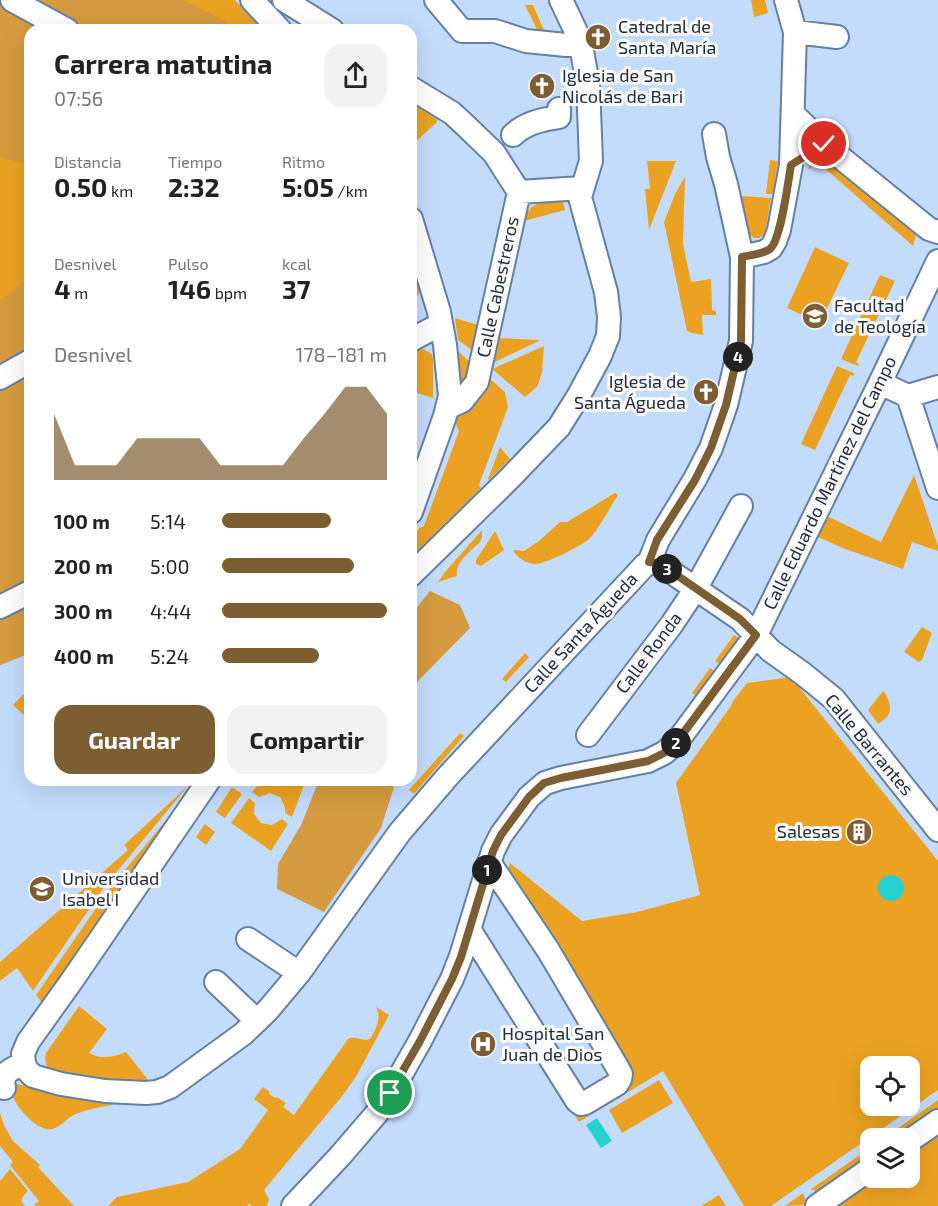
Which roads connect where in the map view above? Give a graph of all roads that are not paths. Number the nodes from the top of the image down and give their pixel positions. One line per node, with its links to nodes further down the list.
1 (12, 0): 8 (street)
2 (284, 0): 7 (street)
3 (436, 0): 12 (street)
4 (561, 0): 12 (street)
5 (786, 0): 10 (street)
6 (257, 2): 9 (street)
7 (322, 14)
8 (56, 24)
9 (275, 24)
10 (795, 32): 11 (street); 15 (street)
11 (837, 37)
12 (581, 45): 20 (street)
13 (417, 92): 18 (street, Calle Cabestreros)
14 (559, 109): 18 (street)
15 (793, 114): 17 (street); 19 (street)
16 (714, 134): 24 (street, Calle Santa Águeda)
17 (824, 144): 19 (street); 22 (street)
18 (504, 146): 21 (street, Calle Cabestreros)
19 (791, 165): 24 (street)
20 (582, 188): 21 (street, Calle Cabestreros); 40 (street)
21 (519, 192): 31 (street, Calle Cabestreros)
22 (938, 232)
23 (417, 239): 26 (street)
24 (742, 257): 39 (street, Calle Santa Águeda)
25 (938, 261): 32 (street, Calle Eduardo Martínez del Campo)
26 (441, 324): 27 (street); 30 (street)
27 (417, 337)
28 (24, 364): 29 (street)
29 (0, 378)
30 (448, 382): 31 (street, Calle Cabestreros); 35 (street)
31 (477, 382): 35 (street, Calle Cabestreros)
32 (880, 383): 34 (street); 44 (street, Calle Eduardo Martínez del Campo)
33 (938, 387): 34 (street)
34 (908, 396): 36 (street)
35 (447, 408): 37 (street)
36 (938, 488)
37 (417, 496)
38 (741, 506): 41 (street, Calle Ronda)
39 (649, 562): 41 (street, Calle Barrantes); 51 (street, Calle Santa Águeda)
40 (417, 569)
41 (696, 588): 44 (street, Calle Barrantes); 45 (street, Calle Ronda)
42 (24, 595): 43 (street)
43 (0, 608)
44 (756, 635): 47 (street, Calle Barrantes); 48 (street, Calle Eduardo Martínez del Campo)
45 (588, 735)
46 (205, 786): 54 (street)
47 (938, 830)
48 (489, 862): 49 (street); 49 (street)
49 (469, 929): 60 (street)
50 (248, 939): 51 (street)
51 (299, 973): 53 (street, Calle Santa Águeda)
52 (216, 982): 53 (street)
53 (257, 1021): 54 (street, Calle Santa Águeda)
54 (24, 1058): 55 (street); 56 (street)
55 (0, 1061)
56 (4, 1088)
57 (938, 1121): 58 (street)
58 (920, 1133)
59 (860, 1176): 61 (street)
60 (294, 1206)
61 (817, 1206)

